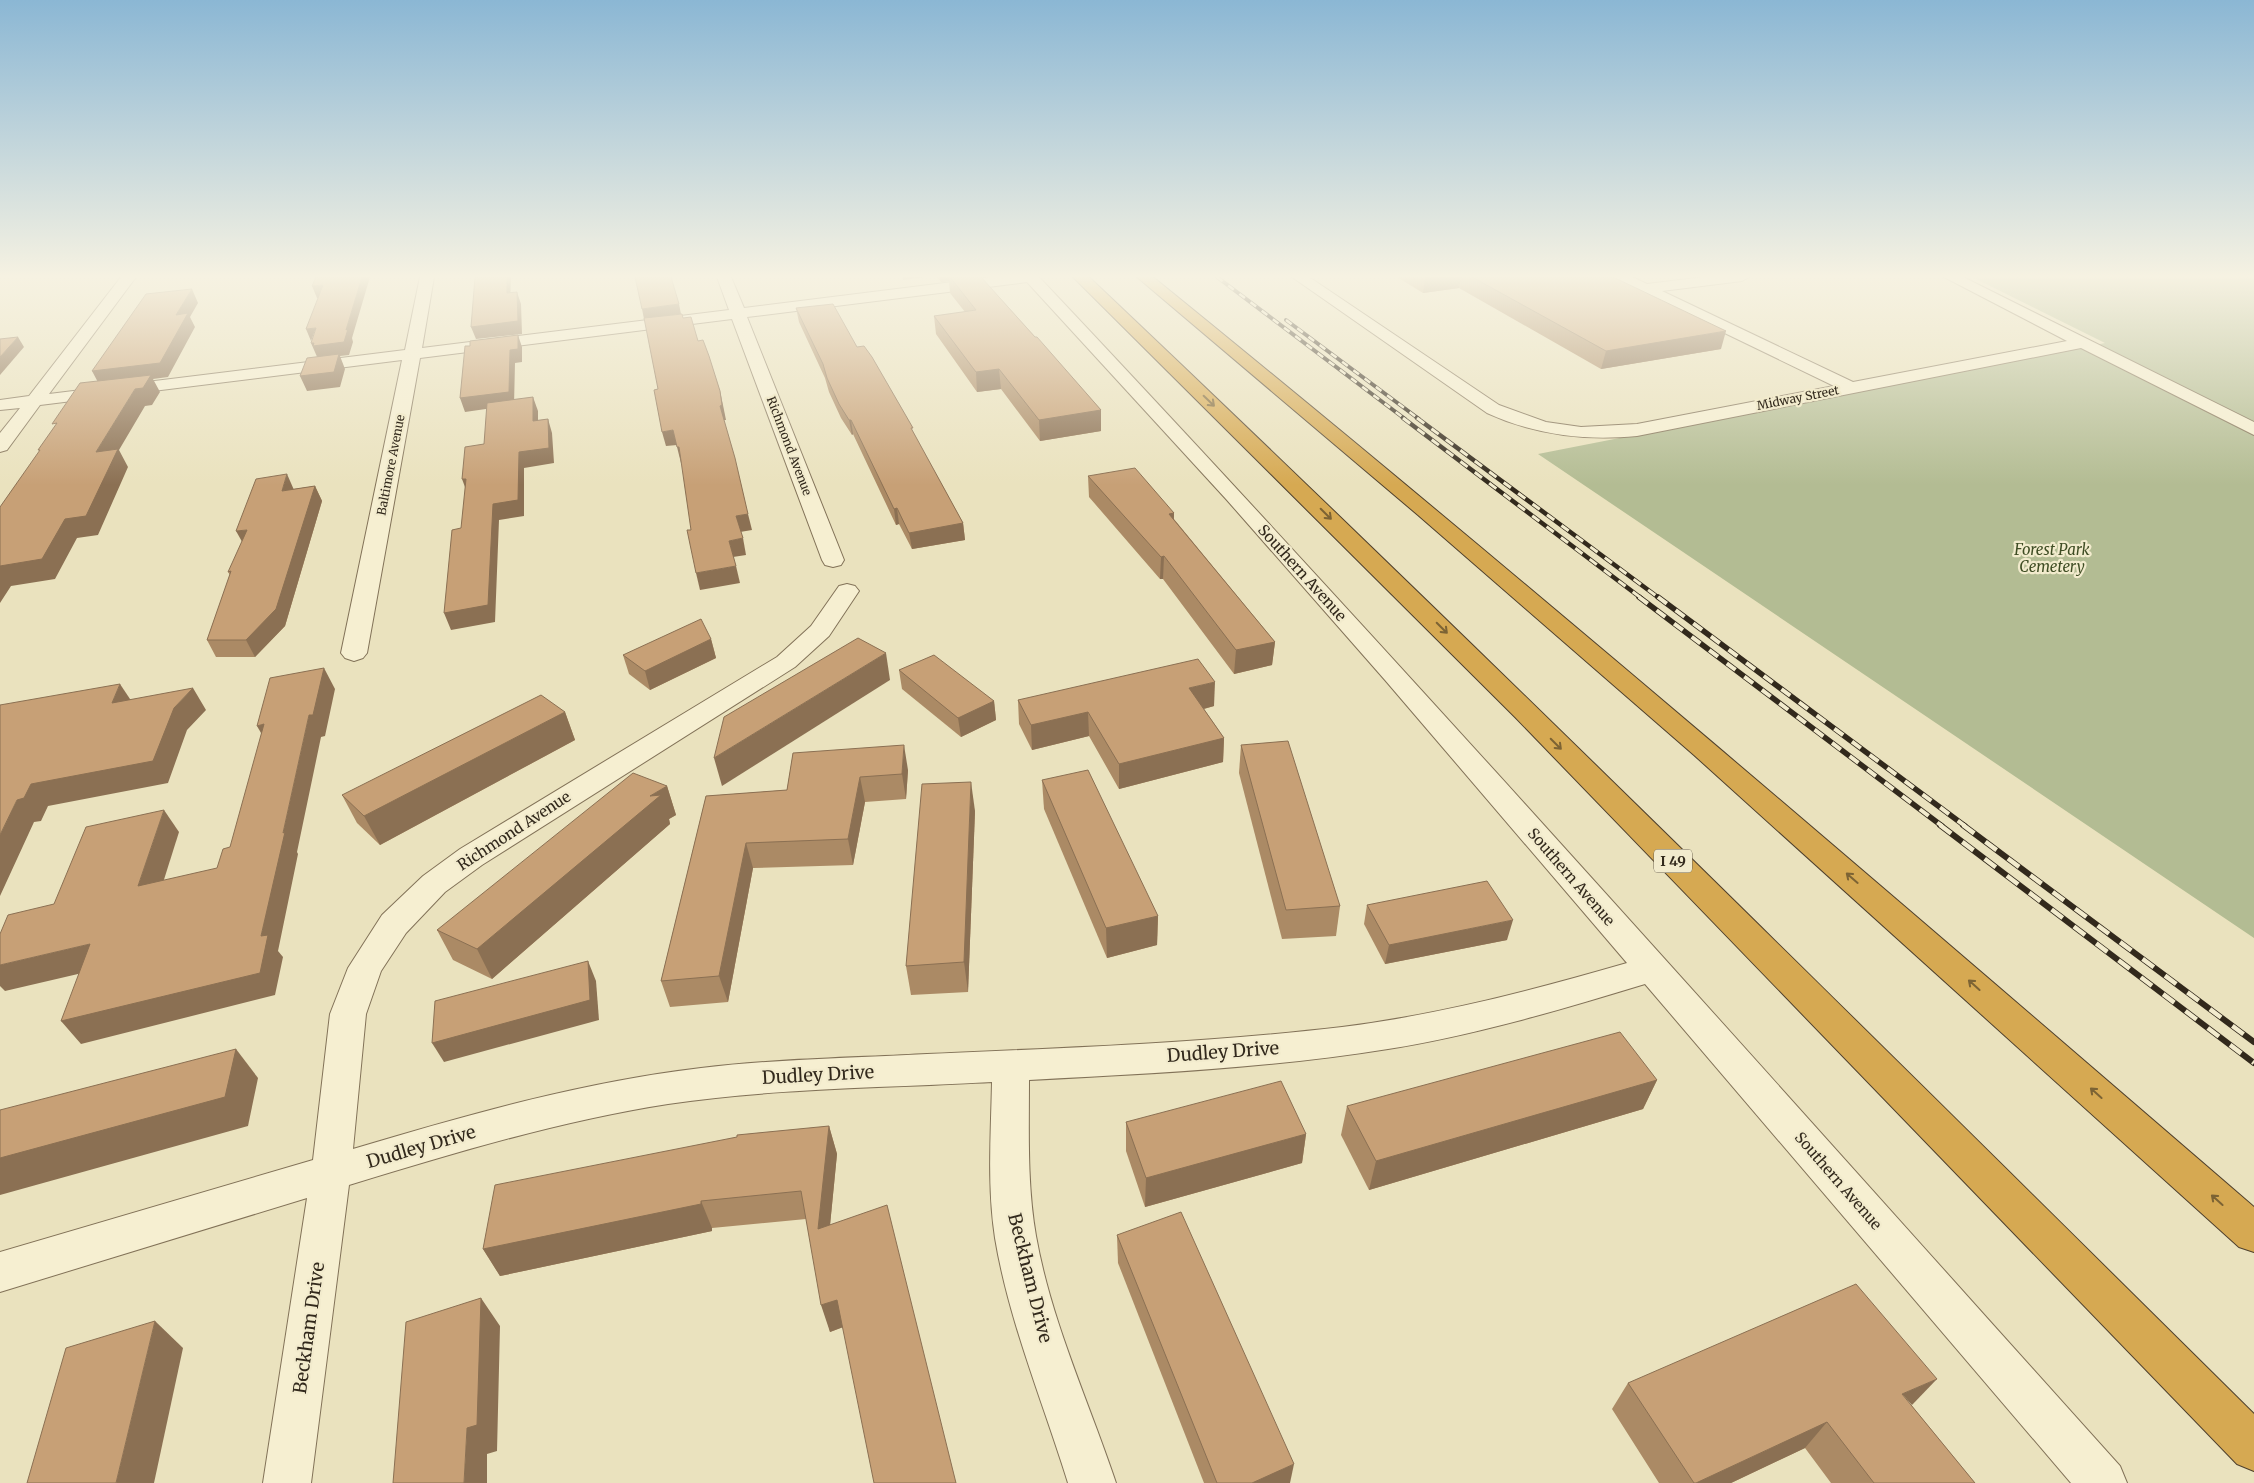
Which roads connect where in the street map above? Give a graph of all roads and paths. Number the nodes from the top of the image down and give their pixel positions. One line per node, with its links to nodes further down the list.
1 (76, 346): 14 (street)
2 (414, 346): 12 (street, Baltimore Avenue)
3 (476, 346): 12 (street)
4 (750, 346): 18 (street, Richmond Avenue)
5 (1095, 346): 21 (street, Southern Avenue)
6 (1152, 346): 26 (highway, I 49, one-way to 26)
7 (1228, 346): 24 (highway, one-way to 7)
8 (1400, 346): 13 (street, Midway Street)
9 (1763, 346): 13 (street)
10 (2066, 346): 13 (street, Midway Street)
11 (2089, 346): 16 (street)
12 (413, 354): 14 (street); 20 (street, Baltimore Avenue)
13 (1851, 388)
14 (34, 401): 15 (street); 17 (street)
15 (0, 405)
16 (2254, 429)
17 (0, 446)
18 (834, 560)
19 (847, 591): 23 (street, Richmond Avenue)
20 (354, 653)
21 (1652, 969): 22 (street, Dudley Drive); 29 (street, Southern Avenue)
22 (1012, 1066): 23 (street, Dudley Drive); 28 (street, Beckham Drive)
23 (331, 1174): 25 (street, Dudley Drive); 27 (street, Beckham Drive)
24 (2254, 1233)
25 (0, 1272)
26 (2254, 1446)
27 (287, 1483)
28 (1092, 1483)
29 (2103, 1483)

